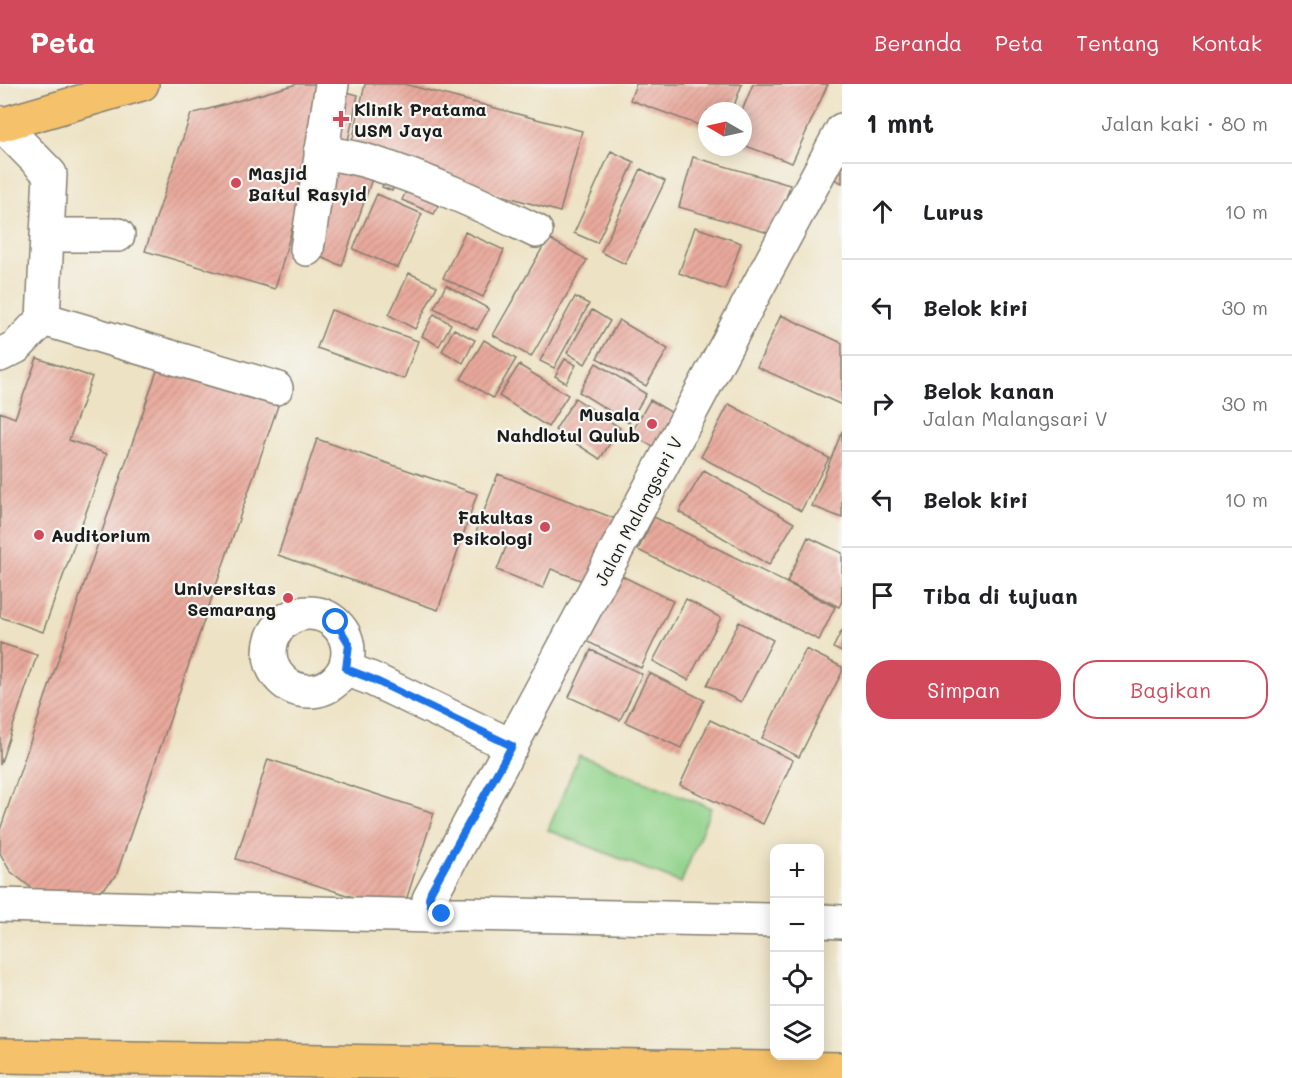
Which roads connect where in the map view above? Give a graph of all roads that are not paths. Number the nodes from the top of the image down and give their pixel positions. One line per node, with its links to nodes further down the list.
1 (142, 84): 3 (main road)
2 (332, 84): 5 (street)
3 (0, 124): 7 (street)
4 (842, 130): 14 (street, Jalan Malangsari V)
5 (321, 152): 6 (street); 9 (street)
6 (536, 231)
7 (48, 235): 8 (street); 10 (street)
8 (118, 235)
9 (306, 249)
10 (44, 319): 11 (street); 12 (street)
11 (0, 355)
12 (276, 388)
13 (346, 669): 14 (street)
14 (512, 746): 15 (street, Jalan Malangsari V)
15 (432, 904): 16 (street); 17 (street)
16 (0, 905)
17 (770, 920)
18 (824, 921): 19 (street)
19 (842, 922)
20 (0, 1056): 21 (main road)
21 (842, 1069)

